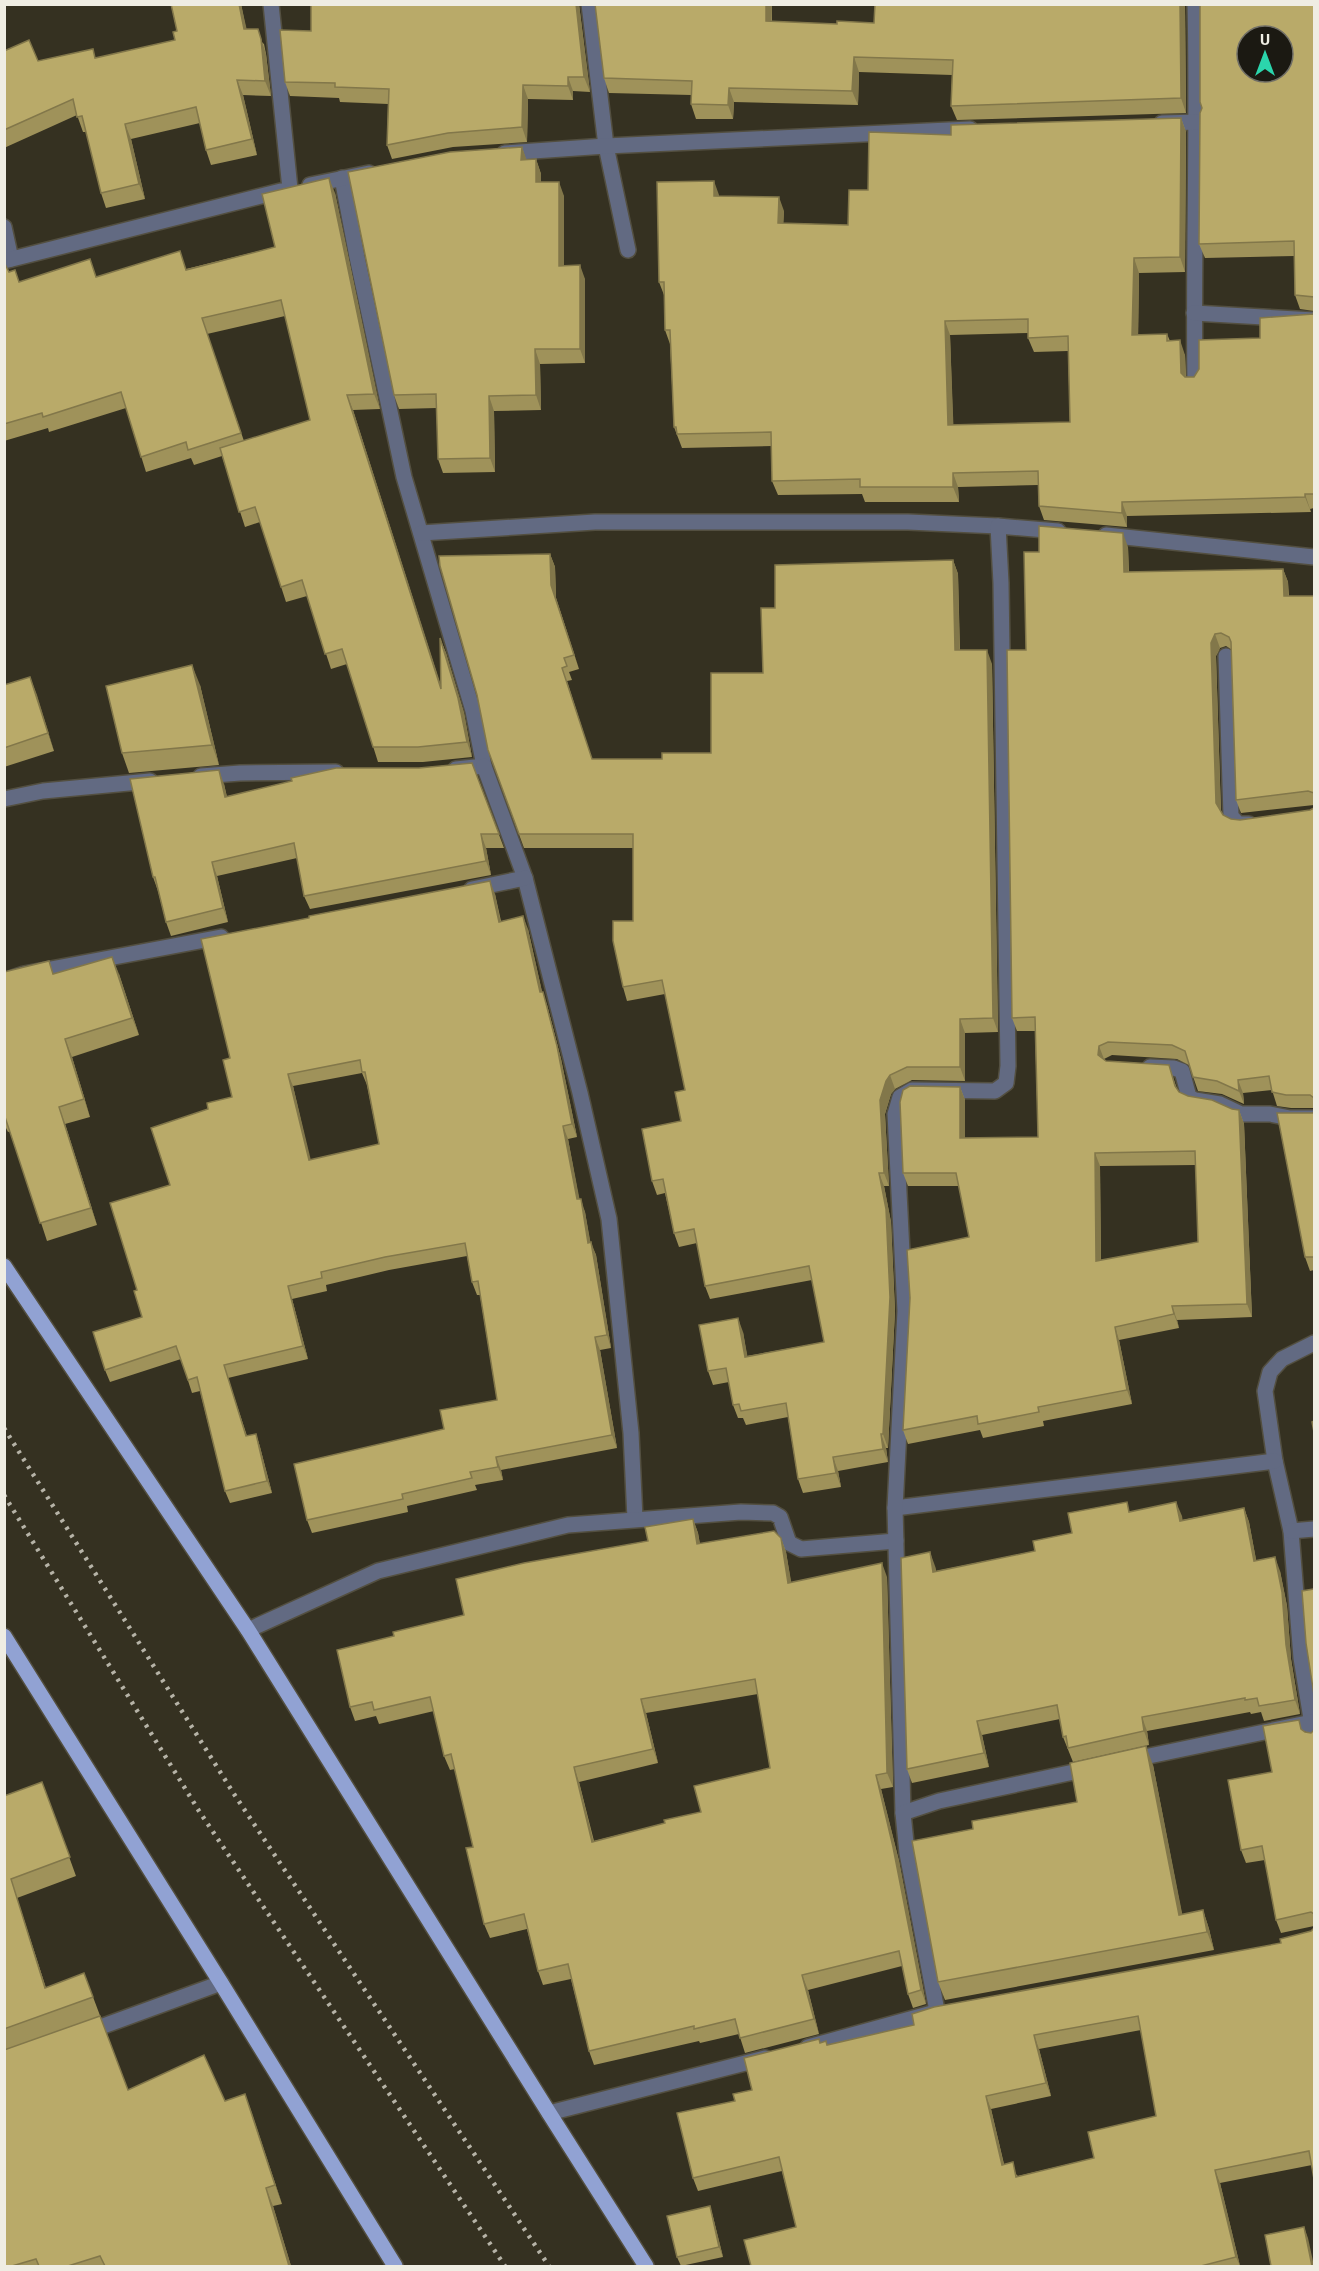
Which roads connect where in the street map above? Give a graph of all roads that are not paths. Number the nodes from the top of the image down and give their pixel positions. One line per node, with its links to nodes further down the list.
1 (271, 4): 11 (street)
2 (590, 4): 7 (street)
3 (1195, 4): 4 (street)
4 (1198, 122): 5 (street); 15 (street)
5 (1142, 124)
6 (986, 128): 7 (street)
7 (606, 146): 8 (street); 13 (street)
8 (489, 154)
9 (387, 169): 10 (street)
10 (342, 178): 11 (street); 19 (street)
11 (290, 189): 14 (street)
12 (4, 227): 14 (street)
13 (627, 250)
14 (8, 260)
15 (1194, 313): 16 (street); 17 (street)
16 (1314, 320)
17 (1195, 383)
18 (998, 526): 19 (street); 20 (street); 38 (street)
19 (421, 533): 22 (street)
20 (1314, 557)
21 (1226, 656): 28 (street)
22 (484, 766): 23 (street); 29 (street)
23 (445, 770)
24 (355, 772): 25 (street)
25 (186, 778)
26 (165, 780): 27 (street)
27 (4, 799)
28 (1268, 821)
29 (525, 878): 30 (street); 39 (street)
30 (455, 892)
31 (235, 934): 32 (street)
32 (4, 981)
33 (1133, 1066): 34 (street)
34 (1314, 1118)
35 (4, 1266): 43 (main road)
36 (1314, 1343): 37 (street)
37 (1275, 1461): 38 (street); 41 (street)
38 (895, 1508): 42 (street)
39 (635, 1519): 42 (street); 43 (street)
40 (1314, 1529): 41 (street)
41 (1291, 1531): 45 (street)
42 (896, 1541): 46 (street)
43 (248, 1630): 49 (main road)
44 (4, 1636): 47 (main road)
45 (1313, 1729): 46 (street)
46 (903, 1813): 49 (street)
47 (221, 1983): 48 (street); 50 (main road)
48 (71, 2037)
49 (549, 2113): 51 (main road)
50 (394, 2266)
51 (646, 2266)

